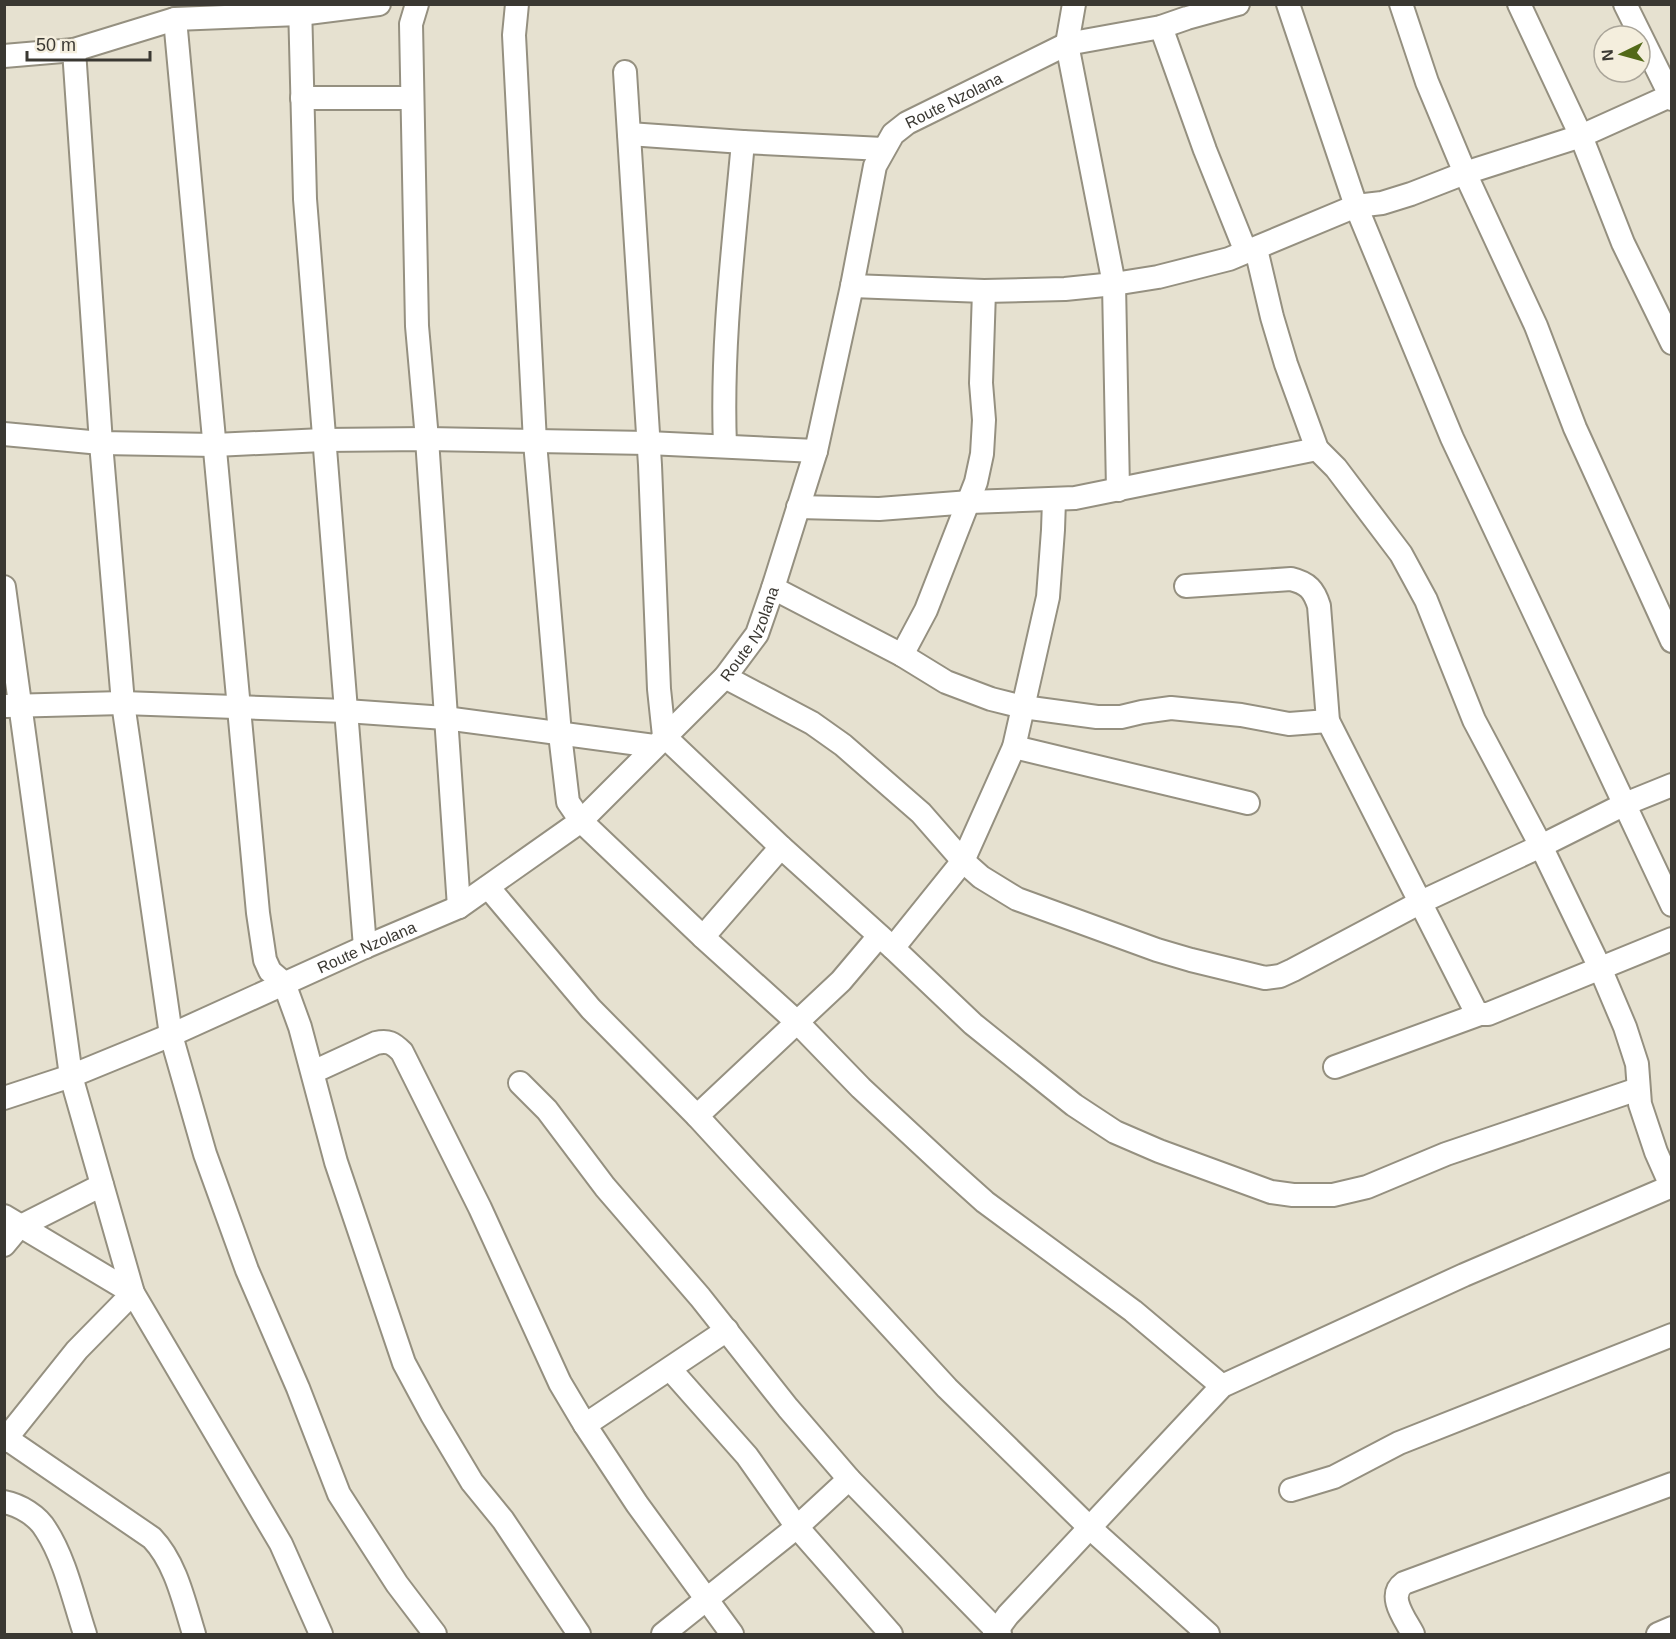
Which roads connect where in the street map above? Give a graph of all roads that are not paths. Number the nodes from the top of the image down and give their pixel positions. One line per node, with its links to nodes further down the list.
1 (379, 4): 10 (street)
2 (417, 4): 19 (street)
3 (517, 4): 34 (street)
4 (1074, 4): 13 (street)
5 (1238, 4): 12 (street, Route Nzolana)
6 (1288, 4): 25 (street)
7 (1401, 4): 24 (street)
8 (1520, 4): 21 (street)
9 (1625, 4): 17 (street)
10 (300, 9): 11 (street); 18 (street)
11 (175, 19): 14 (street); 37 (street)
12 (1161, 27): 13 (street, Route Nzolana); 26 (street)
13 (1067, 44): 23 (street, Route Nzolana); 27 (street)
14 (74, 50): 15 (street); 35 (street)
15 (4, 56)
16 (625, 72): 20 (street)
17 (1671, 96): 21 (street)
18 (302, 98): 19 (street); 33 (street)
19 (412, 98): 32 (street)
20 (629, 134): 22 (street); 36 (street)
21 (1581, 136): 24 (street); 30 (street)
22 (742, 142): 23 (street); 38 (street)
23 (883, 149): 28 (street, Route Nzolana)
24 (1464, 173): 25 (street); 48 (street)
25 (1356, 206): 26 (street); 63 (street)
26 (1251, 250): 27 (street); 39 (street)
27 (1114, 284): 29 (street); 41 (street)
28 (852, 286): 29 (street); 40 (street, Route Nzolana)
29 (984, 291): 43 (street)
30 (1671, 343)
31 (4, 434): 35 (street)
32 (428, 439): 33 (street); 34 (street); 56 (street)
33 (323, 440): 37 (street); 55 (street)
34 (535, 442): 36 (street); 58 (street)
35 (101, 443): 37 (street); 51 (street)
36 (648, 443): 38 (street); 59 (street)
37 (215, 445): 54 (street)
38 (725, 446): 40 (street)
39 (1317, 449): 41 (street); 65 (street)
40 (816, 451): 44 (street, Route Nzolana)
41 (1118, 490): 42 (street)
42 (1054, 500): 43 (street); 53 (street)
43 (969, 502): 44 (street); 49 (street)
44 (798, 507): 47 (street, Route Nzolana)
45 (1186, 586): 57 (street)
46 (4, 587): 52 (street)
47 (773, 588): 49 (street); 50 (street, Route Nzolana)
48 (1671, 641)
49 (902, 655): 53 (street)
50 (725, 676): 59 (street, Route Nzolana); 67 (street)
51 (123, 703): 52 (street); 54 (street); 80 (street)
52 (12, 706): 83 (street)
53 (1023, 707): 57 (street); 60 (street)
54 (239, 708): 55 (street); 77 (street)
55 (346, 711): 56 (street); 75 (street)
56 (445, 718): 58 (street); 71 (street)
57 (1328, 721): 69 (street)
58 (560, 734): 59 (street); 64 (street)
59 (659, 741): 64 (street, Route Nzolana); 66 (street)
60 (1014, 747): 62 (street); 67 (street)
61 (1671, 785): 63 (street)
62 (1248, 803)
63 (1625, 804): 65 (street); 70 (street)
64 (581, 821): 68 (street, Route Nzolana); 72 (street)
65 (1541, 846): 69 (street); 76 (street)
66 (781, 847): 72 (street); 74 (street)
67 (963, 861): 69 (street); 74 (street)
68 (488, 887): 71 (street, Route Nzolana); 87 (street)
69 (1421, 902): 78 (street)
70 (1671, 905)
71 (459, 908): 75 (street, Route Nzolana)
72 (703, 938): 79 (street)
73 (1671, 939): 76 (street)
74 (886, 942): 79 (street); 85 (street)
75 (365, 947): 77 (street, Route Nzolana)
76 (1600, 968): 78 (street); 85 (street)
77 (284, 983): 80 (street, Route Nzolana); 82 (street)
78 (1480, 1014): 81 (street)
79 (798, 1023): 87 (street); 96 (street)
80 (171, 1035): 83 (street, Route Nzolana); 111 (street)
81 (1335, 1067)
82 (313, 1072): 97 (street); 112 (street)
83 (71, 1076): 86 (street, Route Nzolana); 88 (street)
84 (520, 1083): 93 (street)
85 (1638, 1089): 89 (street)
86 (4, 1098)
87 (697, 1116): 104 (street)
88 (102, 1185): 90 (street); 92 (street)
89 (1671, 1187): 96 (street)
90 (12, 1221): 91 (street); 92 (street)
91 (4, 1245)
92 (133, 1293): 98 (street); 110 (street)
93 (727, 1330): 95 (street); 99 (street)
94 (1671, 1335): 101 (street)
95 (670, 1369): 97 (street); 103 (street)
96 (1222, 1386): 104 (street)
97 (585, 1425): 105 (street)
98 (5, 1440): 109 (street)
99 (849, 1479): 103 (street); 107 (street)
100 (1671, 1484): 117 (street)
101 (1292, 1490)
102 (4, 1502): 108 (street)
103 (797, 1527): 105 (street); 115 (street)
104 (1089, 1527): 107 (street); 116 (street)
105 (708, 1600): 113 (street); 114 (street)
106 (1671, 1628): 118 (street)
107 (997, 1634)
108 (85, 1635)
109 (194, 1635)
110 (321, 1635)
111 (435, 1635)
112 (579, 1635)
113 (663, 1635)
114 (732, 1635)
115 (891, 1635)
116 (1208, 1635)
117 (1413, 1635)
118 (1658, 1635)

